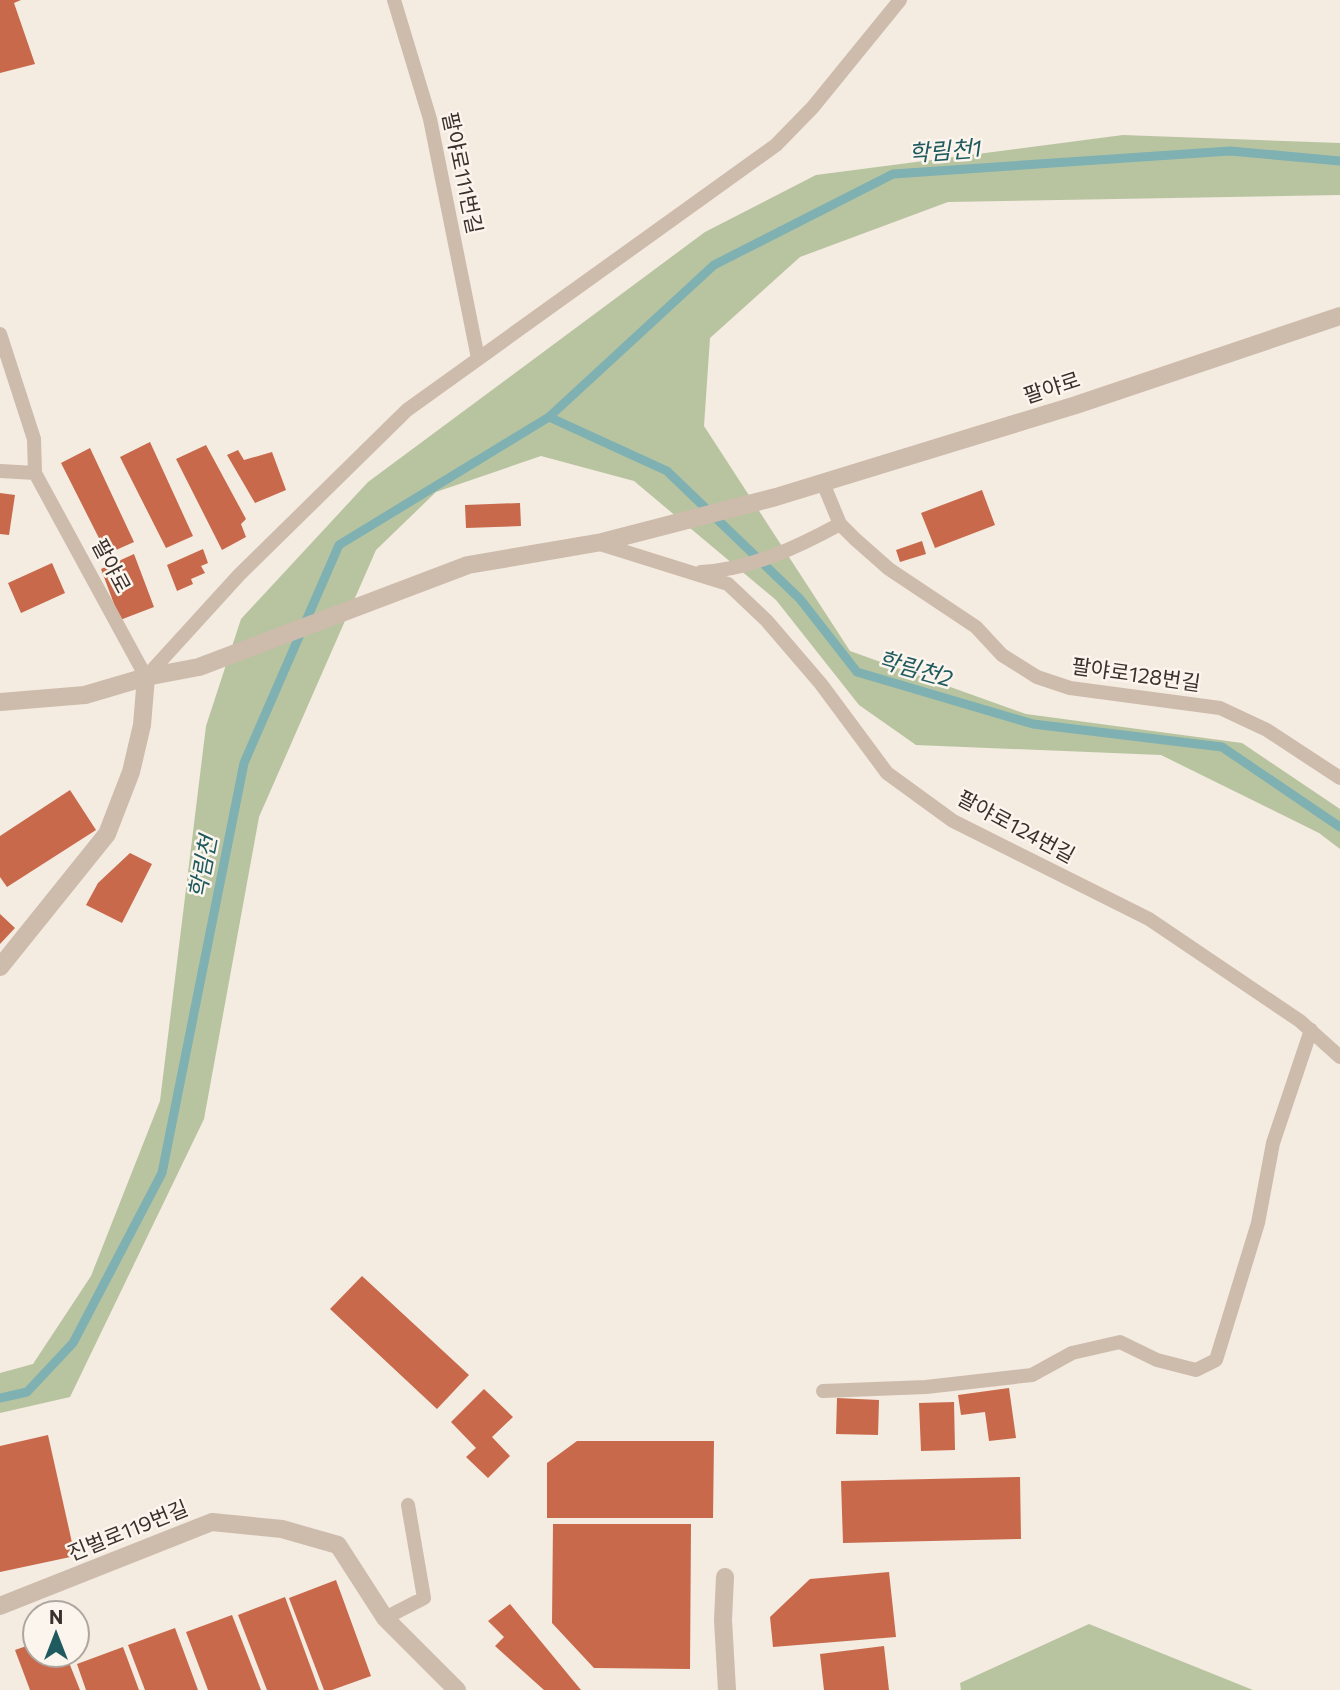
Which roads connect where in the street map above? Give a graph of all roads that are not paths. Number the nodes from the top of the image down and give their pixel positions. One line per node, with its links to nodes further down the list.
1 (394, 0): 5 (lane, 팔야로111번길)
2 (900, 0): 5 (lane)
3 (1340, 316): 8 (street, 팔야로)
4 (0, 334): 7 (lane, 팔야로)
5 (478, 358): 12 (lane)
6 (0, 471): 7 (lane)
7 (35, 473): 12 (lane, 팔야로)
8 (823, 483): 9 (lane, 팔야로128번길); 10 (street, 팔야로)
9 (839, 524): 11 (lane); 14 (lane, 팔야로128번길)
10 (597, 543): 11 (lane, 팔야로124번길); 12 (street, 팔야로)
11 (690, 572): 16 (lane, 팔야로124번길)
12 (146, 677): 13 (street); 15 (street)
13 (0, 702)
14 (1340, 778)
15 (0, 967)
16 (1311, 1030): 17 (lane, 팔야로124번길); 18 (lane)
17 (1340, 1057)
18 (823, 1391)
19 (408, 1505): 22 (lane)
20 (726, 1577): 24 (street)
21 (0, 1606): 22 (street, 진벌로119번길)
22 (385, 1618): 23 (street, 진벌로119번길)
23 (457, 1690)
24 (727, 1690)

